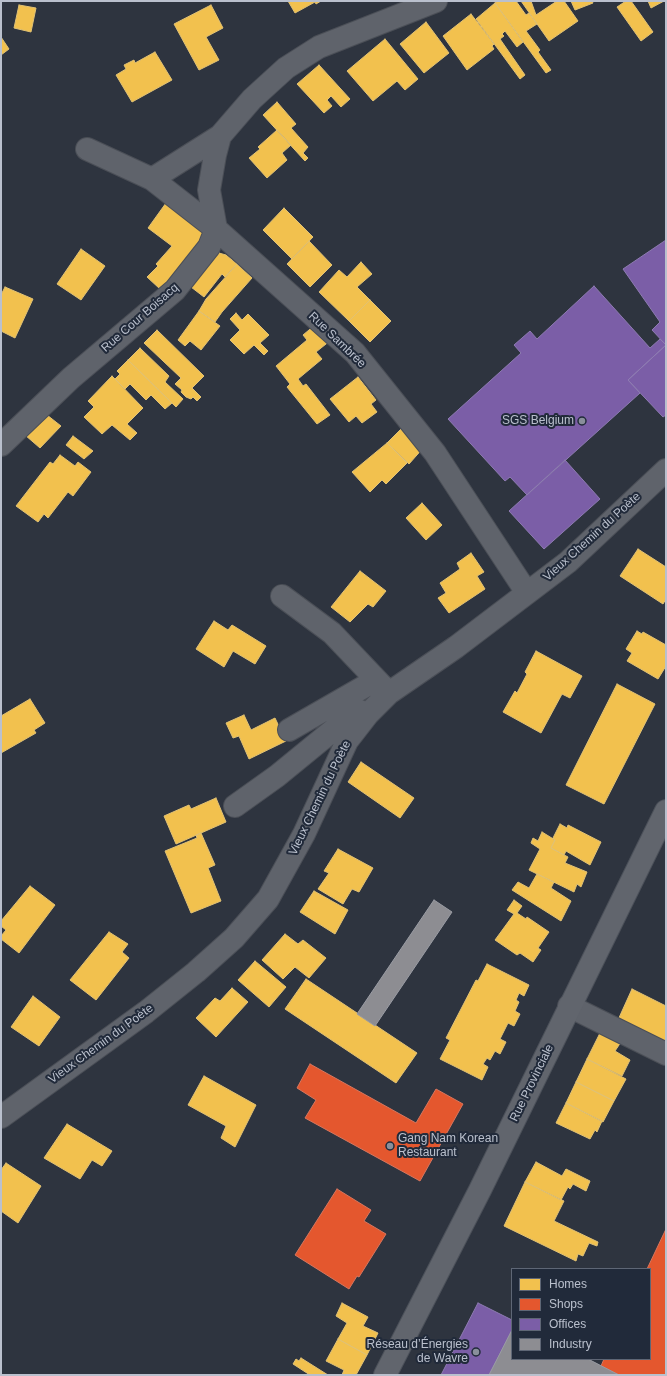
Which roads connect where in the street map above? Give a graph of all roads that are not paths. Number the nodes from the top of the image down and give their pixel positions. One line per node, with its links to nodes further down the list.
1 (436, 1): 2 (street)
2 (220, 136): 4 (street); 5 (street)
3 (87, 149): 4 (street, Rue Sambrée)
4 (152, 179): 5 (street, Rue Sambrée)
5 (216, 229): 6 (street, Rue Cour Boisacq); 8 (street, Rue Sambrée)
6 (1, 445)
7 (666, 470): 8 (street, Vieux Chemin du Poète)
8 (527, 593): 10 (street, Vieux Chemin du Poète)
9 (282, 596): 10 (street)
10 (381, 692): 11 (street); 12 (street); 16 (street, Vieux Chemin du Poète)
11 (289, 730)
12 (235, 806)
13 (666, 812): 14 (main road, Rue Provinciale)
14 (569, 1006): 15 (street); 17 (main road, Rue Provinciale)
15 (666, 1054)
16 (1, 1117)
17 (385, 1375)

